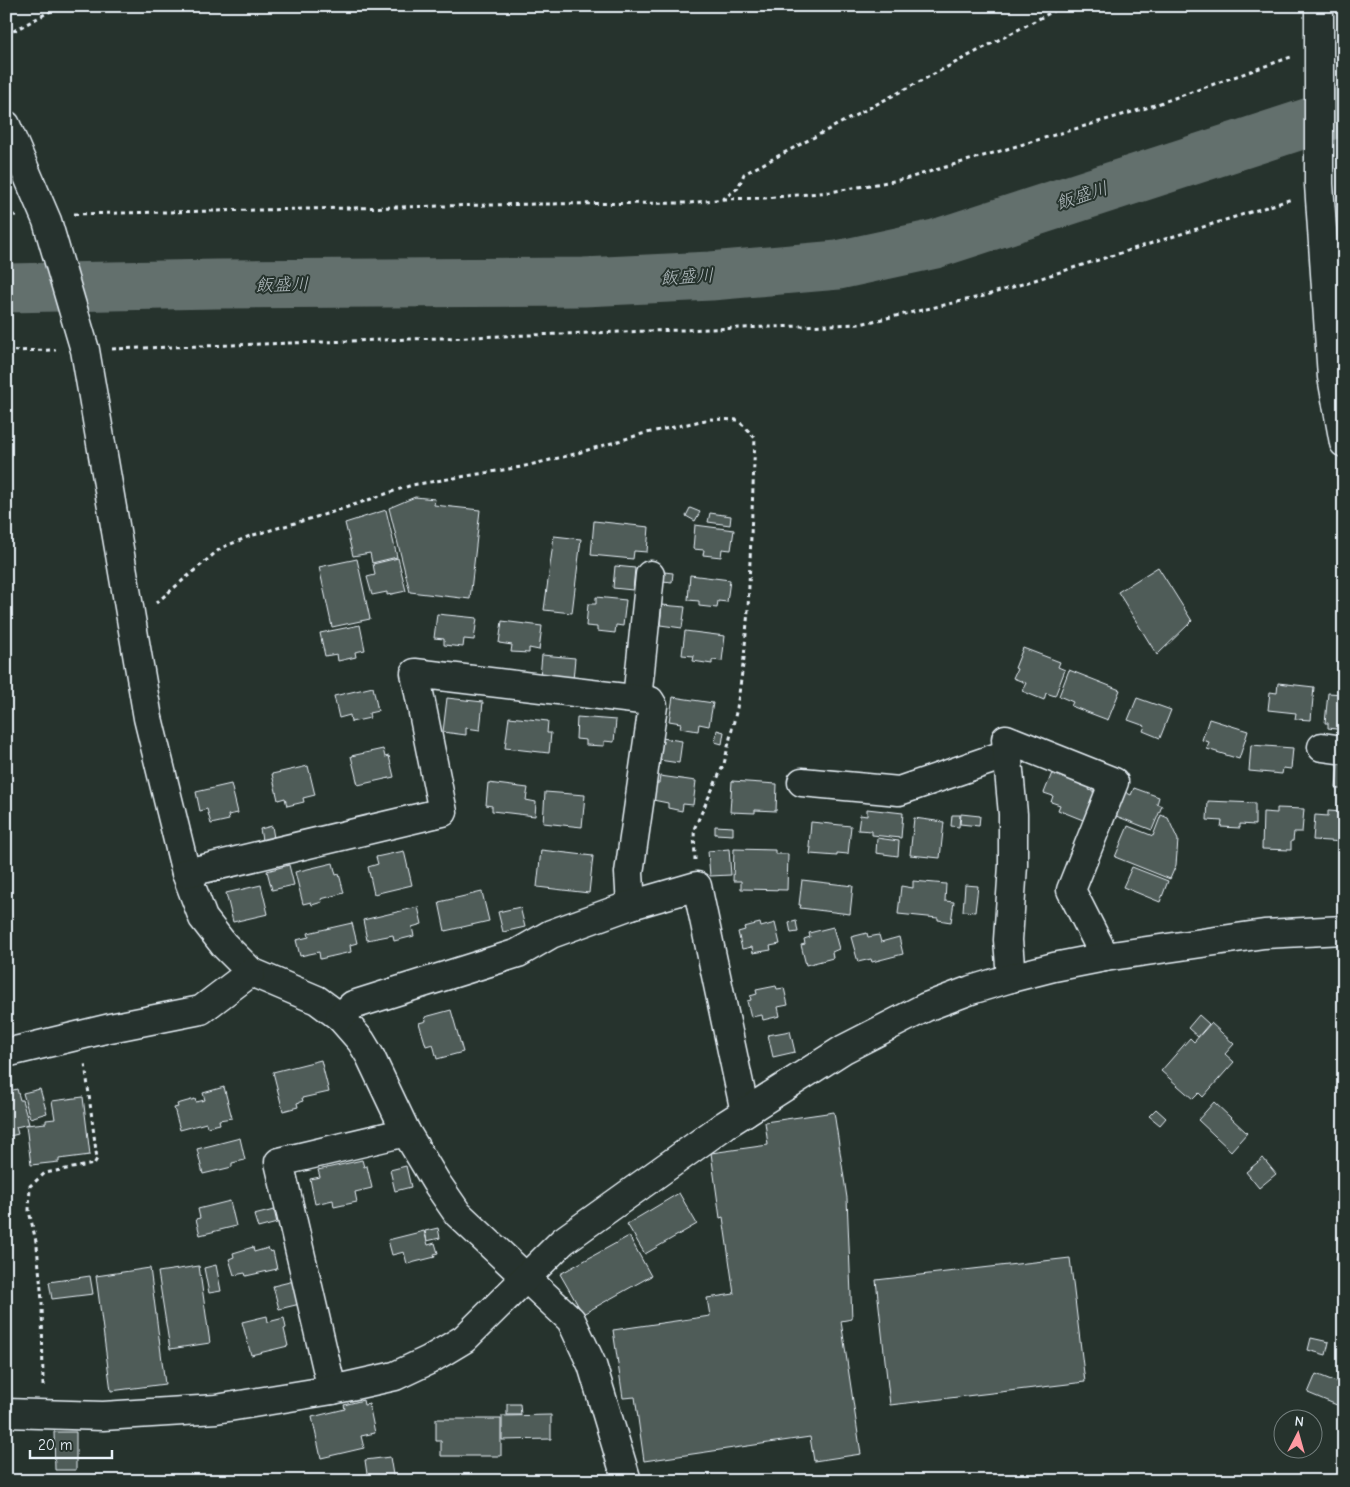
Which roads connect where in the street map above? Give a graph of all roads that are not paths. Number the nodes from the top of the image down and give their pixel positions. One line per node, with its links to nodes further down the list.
1 (1319, 6): 3 (street)
2 (6, 125): 8 (street)
3 (1344, 443)
4 (650, 575): 5 (street)
5 (636, 699): 8 (street); 9 (street)
6 (1007, 754): 7 (street); 11 (street); 13 (street)
7 (802, 782)
8 (186, 873): 12 (street)
9 (630, 905): 14 (street); 16 (street)
10 (1344, 930): 11 (street)
11 (1105, 957): 13 (street)
12 (251, 972): 14 (street); 15 (street)
13 (1011, 978): 16 (street)
14 (340, 1017): 17 (street)
15 (6, 1053)
16 (745, 1112): 18 (street)
17 (406, 1132): 18 (street); 19 (street)
18 (524, 1277): 19 (street); 21 (street)
19 (332, 1390): 20 (street)
20 (6, 1413)
21 (627, 1481)

